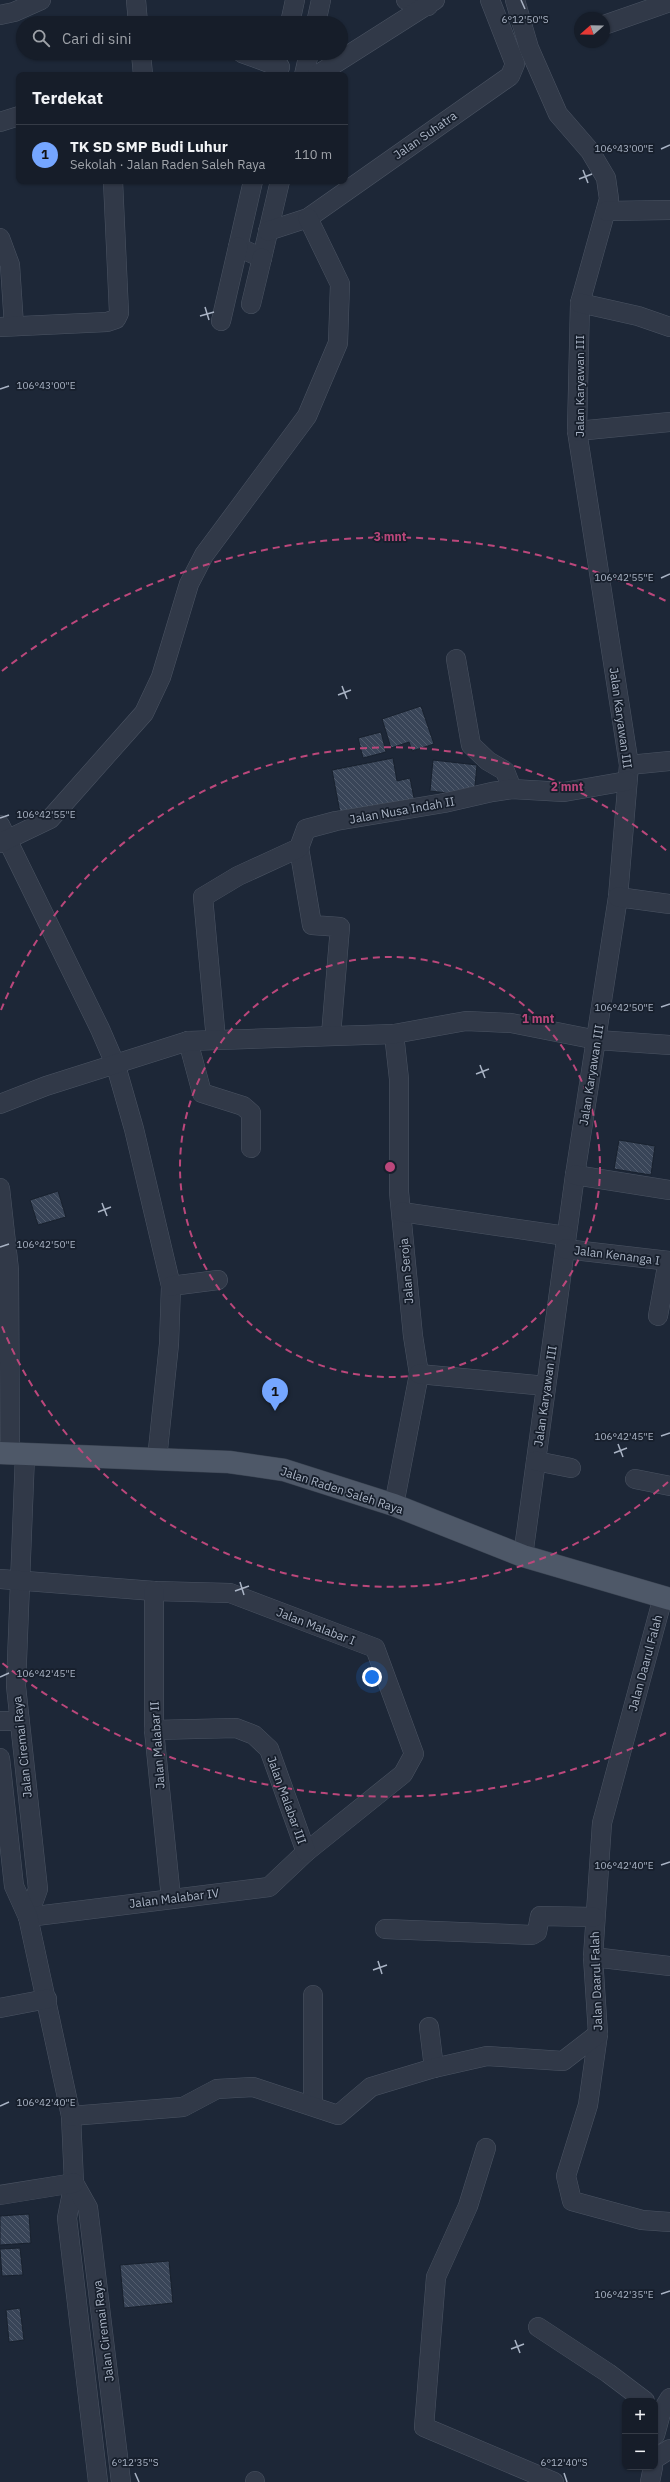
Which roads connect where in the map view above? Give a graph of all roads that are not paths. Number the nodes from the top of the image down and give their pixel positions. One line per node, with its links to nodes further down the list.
1 (41, 0): 10 (street)
2 (136, 0): 11 (street)
3 (295, 0): 12 (street)
4 (322, 0): 13 (street)
5 (406, 0): 9 (street)
6 (490, 0): 31 (street, Jalan Suhatra)
7 (515, 0): 30 (street, Jalan Karyawan III)
8 (670, 2): 14 (street)
9 (431, 3): 15 (street)
10 (0, 15)
11 (137, 16)
12 (292, 16)
13 (318, 16)
14 (610, 23)
15 (348, 55)
16 (142, 60): 21 (street)
17 (264, 60): 20 (street)
18 (307, 60): 22 (street)
19 (341, 60): 23 (street)
20 (280, 65)
21 (143, 72)
22 (305, 72)
23 (322, 72)
24 (16, 117): 25 (street)
25 (0, 122)
26 (113, 184): 39 (street)
27 (252, 184): 34 (street)
28 (279, 184): 32 (street)
29 (670, 210): 30 (street)
30 (606, 211): 36 (street, Jalan Karyawan III)
31 (308, 218): 32 (street, Jalan Suhatra); 47 (street)
32 (268, 231): 35 (street)
33 (0, 238): 39 (street)
34 (238, 247): 35 (street); 38 (street)
35 (262, 258): 37 (street)
36 (580, 303): 40 (street); 42 (street, Jalan Karyawan III)
37 (251, 304)
38 (221, 321)
39 (7, 326)
40 (670, 327)
41 (670, 422): 42 (street)
42 (577, 431): 45 (street, Jalan Karyawan III)
43 (456, 659): 46 (street)
44 (670, 761): 45 (street, Jalan Nusa Indah II)
45 (628, 773): 46 (street, Jalan Nusa Indah II); 49 (street, Jalan Karyawan III)
46 (512, 789): 48 (street, Jalan Nusa Indah II)
47 (2, 836): 57 (street)
48 (299, 848): 52 (street); 53 (street)
49 (618, 897): 50 (street); 54 (street, Jalan Karyawan III)
50 (670, 904)
51 (394, 1034): 52 (street); 54 (street); 63 (street, Jalan Seroja)
52 (331, 1035): 53 (street)
53 (216, 1040): 55 (street)
54 (597, 1040): 56 (street); 60 (street, Jalan Karyawan III)
55 (188, 1041): 57 (street); 59 (street)
56 (670, 1044)
57 (116, 1066): 58 (street); 68 (street)
58 (0, 1104)
59 (251, 1148)
60 (574, 1175): 62 (street); 64 (street, Jalan Karyawan III)
61 (0, 1188): 67 (street, Jalan Ciremai Raya)
62 (670, 1190)
63 (402, 1212): 64 (street, Jalan Kenanga I); 70 (street, Jalan Seroja)
64 (566, 1243): 65 (street, Jalan Kenanga I); 71 (street, Jalan Karyawan III)
65 (669, 1261): 69 (street)
66 (218, 1280): 68 (street)
67 (5, 1285): 72 (street, Jalan Ciremai Raya)
68 (171, 1286): 73 (street)
69 (658, 1316)
70 (419, 1374): 71 (street); 78 (street, Jalan Seroja)
71 (546, 1386): 74 (street, Jalan Karyawan III)
72 (12, 1454): 73 (main road, Jalan Raden Saleh Raya); 81 (street, Jalan Ciremai Raya)
73 (157, 1458): 78 (main road, Jalan Raden Saleh Raya)
74 (536, 1461): 75 (street); 79 (street, Jalan Karyawan III)
75 (571, 1468)
76 (635, 1479): 77 (street)
77 (670, 1486)
78 (394, 1505): 79 (main road, Jalan Raden Saleh Raya)
79 (523, 1556): 83 (main road, Jalan Raden Saleh Raya)
80 (0, 1579): 81 (street, Jalan Malabar I)
81 (21, 1581): 82 (street, Jalan Malabar I); 85 (street, Jalan Ciremai Raya)
82 (154, 1592): 86 (street, Jalan Malabar II); 88 (street, Jalan Malabar I)
83 (667, 1598): 92 (street, Jalan Daarul Falah)
84 (0, 1721): 85 (street)
85 (19, 1721): 91 (street, Jalan Ciremai Raya)
86 (154, 1730): 88 (street, Jalan Malabar III); 90 (street, Jalan Malabar II)
87 (0, 1758): 89 (street, Jalan Ciremai Raya)
88 (306, 1852): 90 (street, Jalan Malabar IV)
89 (7, 1886): 91 (street, Jalan Ciremai Raya)
90 (171, 1898): 91 (street, Jalan Malabar IV)
91 (28, 1917): 97 (street, Jalan Ciremai Raya)
92 (594, 1917): 93 (street); 94 (street, Jalan Daarul Falah)
93 (385, 1929)
94 (592, 1957): 95 (street); 100 (street, Jalan Daarul Falah)
95 (670, 1966)
96 (313, 1995): 102 (street)
97 (47, 1999): 98 (street); 103 (street, Jalan Ciremai Raya)
98 (0, 2008)
99 (429, 2027): 101 (street)
100 (598, 2034): 101 (street); 107 (street, Jalan Daarul Falah)
101 (434, 2068): 102 (street)
102 (313, 2106): 103 (street)
103 (71, 2116): 105 (street, Jalan Ciremai Raya)
104 (486, 2148): 113 (street)
105 (74, 2183): 106 (street); 114 (street, Jalan Ciremai Raya); 115 (street, Jalan Ciremai Raya)
106 (0, 2195)
107 (670, 2222)
108 (538, 2327): 109 (street)
109 (641, 2398)
110 (664, 2410): 111 (street)
111 (655, 2434)
112 (654, 2470): 117 (street)
113 (533, 2478): 116 (street)
114 (98, 2482)
115 (121, 2482)
116 (554, 2482)
117 (650, 2482)

